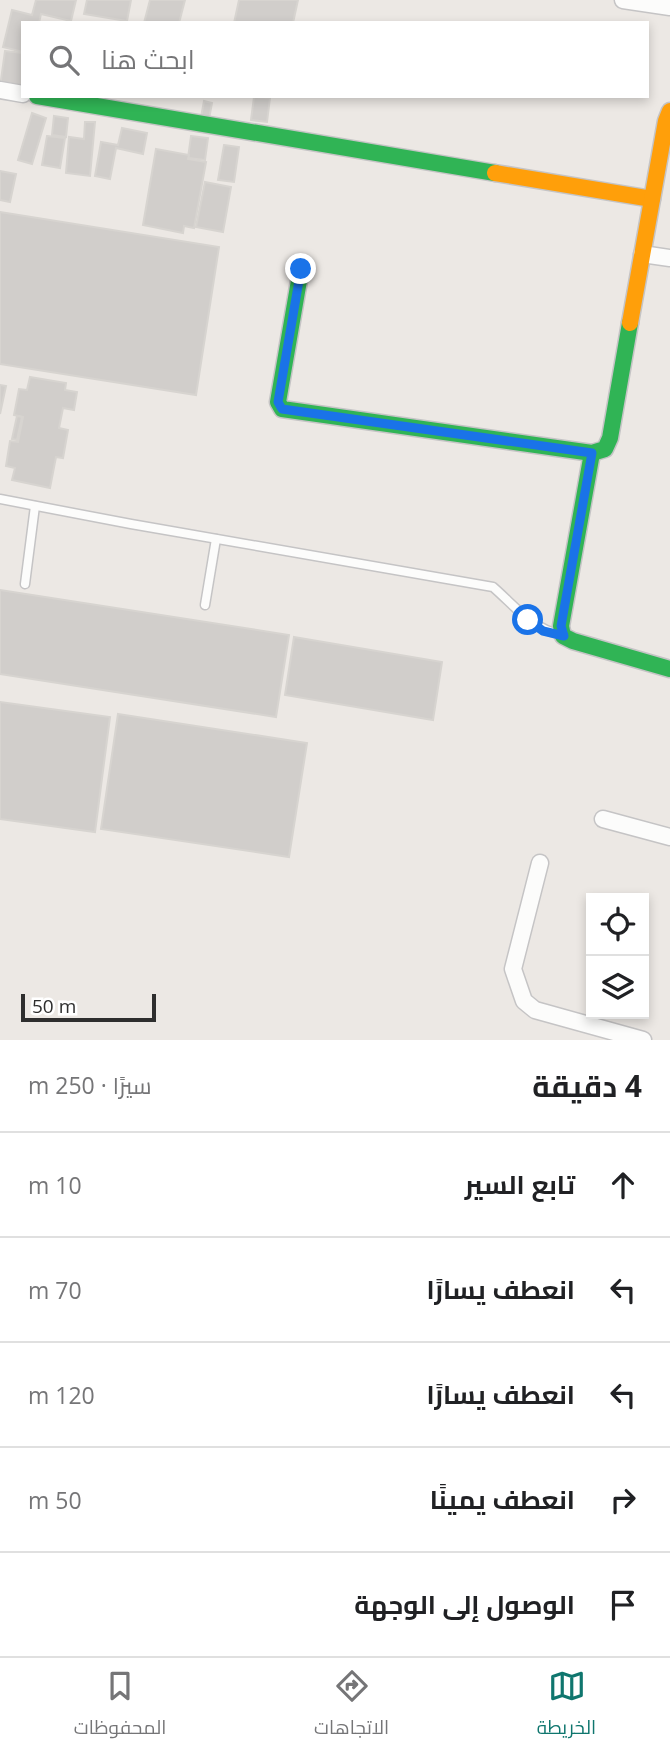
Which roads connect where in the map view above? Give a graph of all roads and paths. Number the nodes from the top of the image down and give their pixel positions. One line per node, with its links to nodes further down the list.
1 (623, 0): 2 (street)
2 (670, 7)
3 (0, 90): 4 (street)
4 (21, 94)
5 (49, 98): 7 (street)
6 (670, 111): 7 (street)
7 (652, 199): 8 (street)
8 (642, 254): 9 (street); 11 (street)
9 (670, 258)
10 (301, 269): 11 (street)
11 (592, 453): 17 (street)
12 (0, 499): 13 (lane)
13 (35, 506): 14 (lane); 15 (lane)
14 (216, 539): 16 (lane); 17 (lane)
15 (24, 584)
16 (205, 605)
17 (564, 636): 18 (street)
18 (670, 669)
19 (603, 820): 20 (street)
20 (670, 837)
21 (540, 863): 22 (street)
22 (643, 1040)

